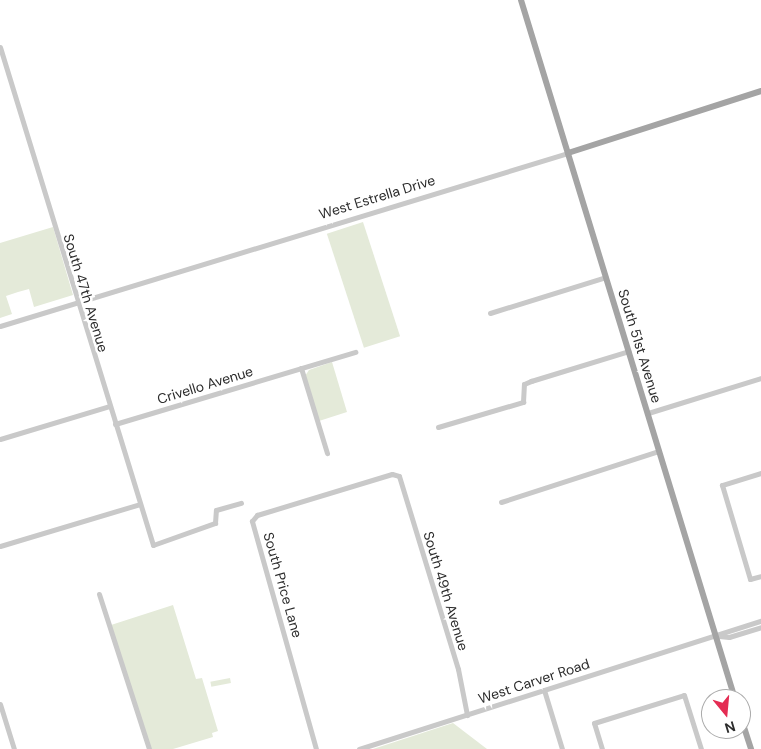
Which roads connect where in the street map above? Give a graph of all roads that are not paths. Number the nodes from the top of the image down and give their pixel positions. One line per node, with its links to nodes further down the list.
1 (521, 0): 4 (main road, South 51st Avenue)
2 (0, 47): 6 (street, South 47th Avenue)
3 (761, 91): 4 (main road, West Estrella Drive)
4 (568, 153): 5 (main road, South 51st Avenue); 6 (street, West Estrella Drive)
5 (606, 277): 7 (street); 9 (main road, South 51st Avenue)
6 (78, 302): 8 (street, West Estrella Drive); 13 (street, South 47th Avenue)
7 (490, 313)
8 (0, 326)
9 (629, 351): 14 (main road, South 51st Avenue); 16 (street)
10 (355, 352): 11 (street, Crivello Avenue)
11 (301, 368): 15 (street, Crivello Avenue); 19 (street)
12 (761, 378): 14 (street)
13 (109, 406): 15 (street, South 47th Avenue); 17 (street)
14 (648, 413): 18 (main road, South 51st Avenue)
15 (115, 424): 24 (street, South 47th Avenue)
16 (438, 427)
17 (0, 439)
18 (659, 451): 23 (street); 30 (main road, South 51st Avenue)
19 (327, 453)
20 (761, 473): 26 (street)
21 (399, 476): 34 (street, South 49th Avenue); 37 (street, South Price Lane)
22 (241, 502): 24 (street, South 47th Avenue)
23 (501, 502)
24 (140, 504): 25 (street)
25 (0, 546)
26 (761, 576)
27 (99, 594): 36 (street)
28 (761, 621): 30 (street, West Carver Road)
29 (761, 627): 30 (street, West Carver Road)
30 (716, 635): 31 (main road, South 51st Avenue); 32 (street, West Carver Road)
31 (732, 689)
32 (544, 690): 34 (street, West Carver Road); 39 (street)
33 (0, 704): 35 (street)
34 (467, 714): 38 (street, West Carver Road)
35 (14, 749)
36 (148, 749)
37 (316, 749)
38 (359, 749)
39 (562, 749)
40 (602, 749): 41 (street)
41 (701, 749)

